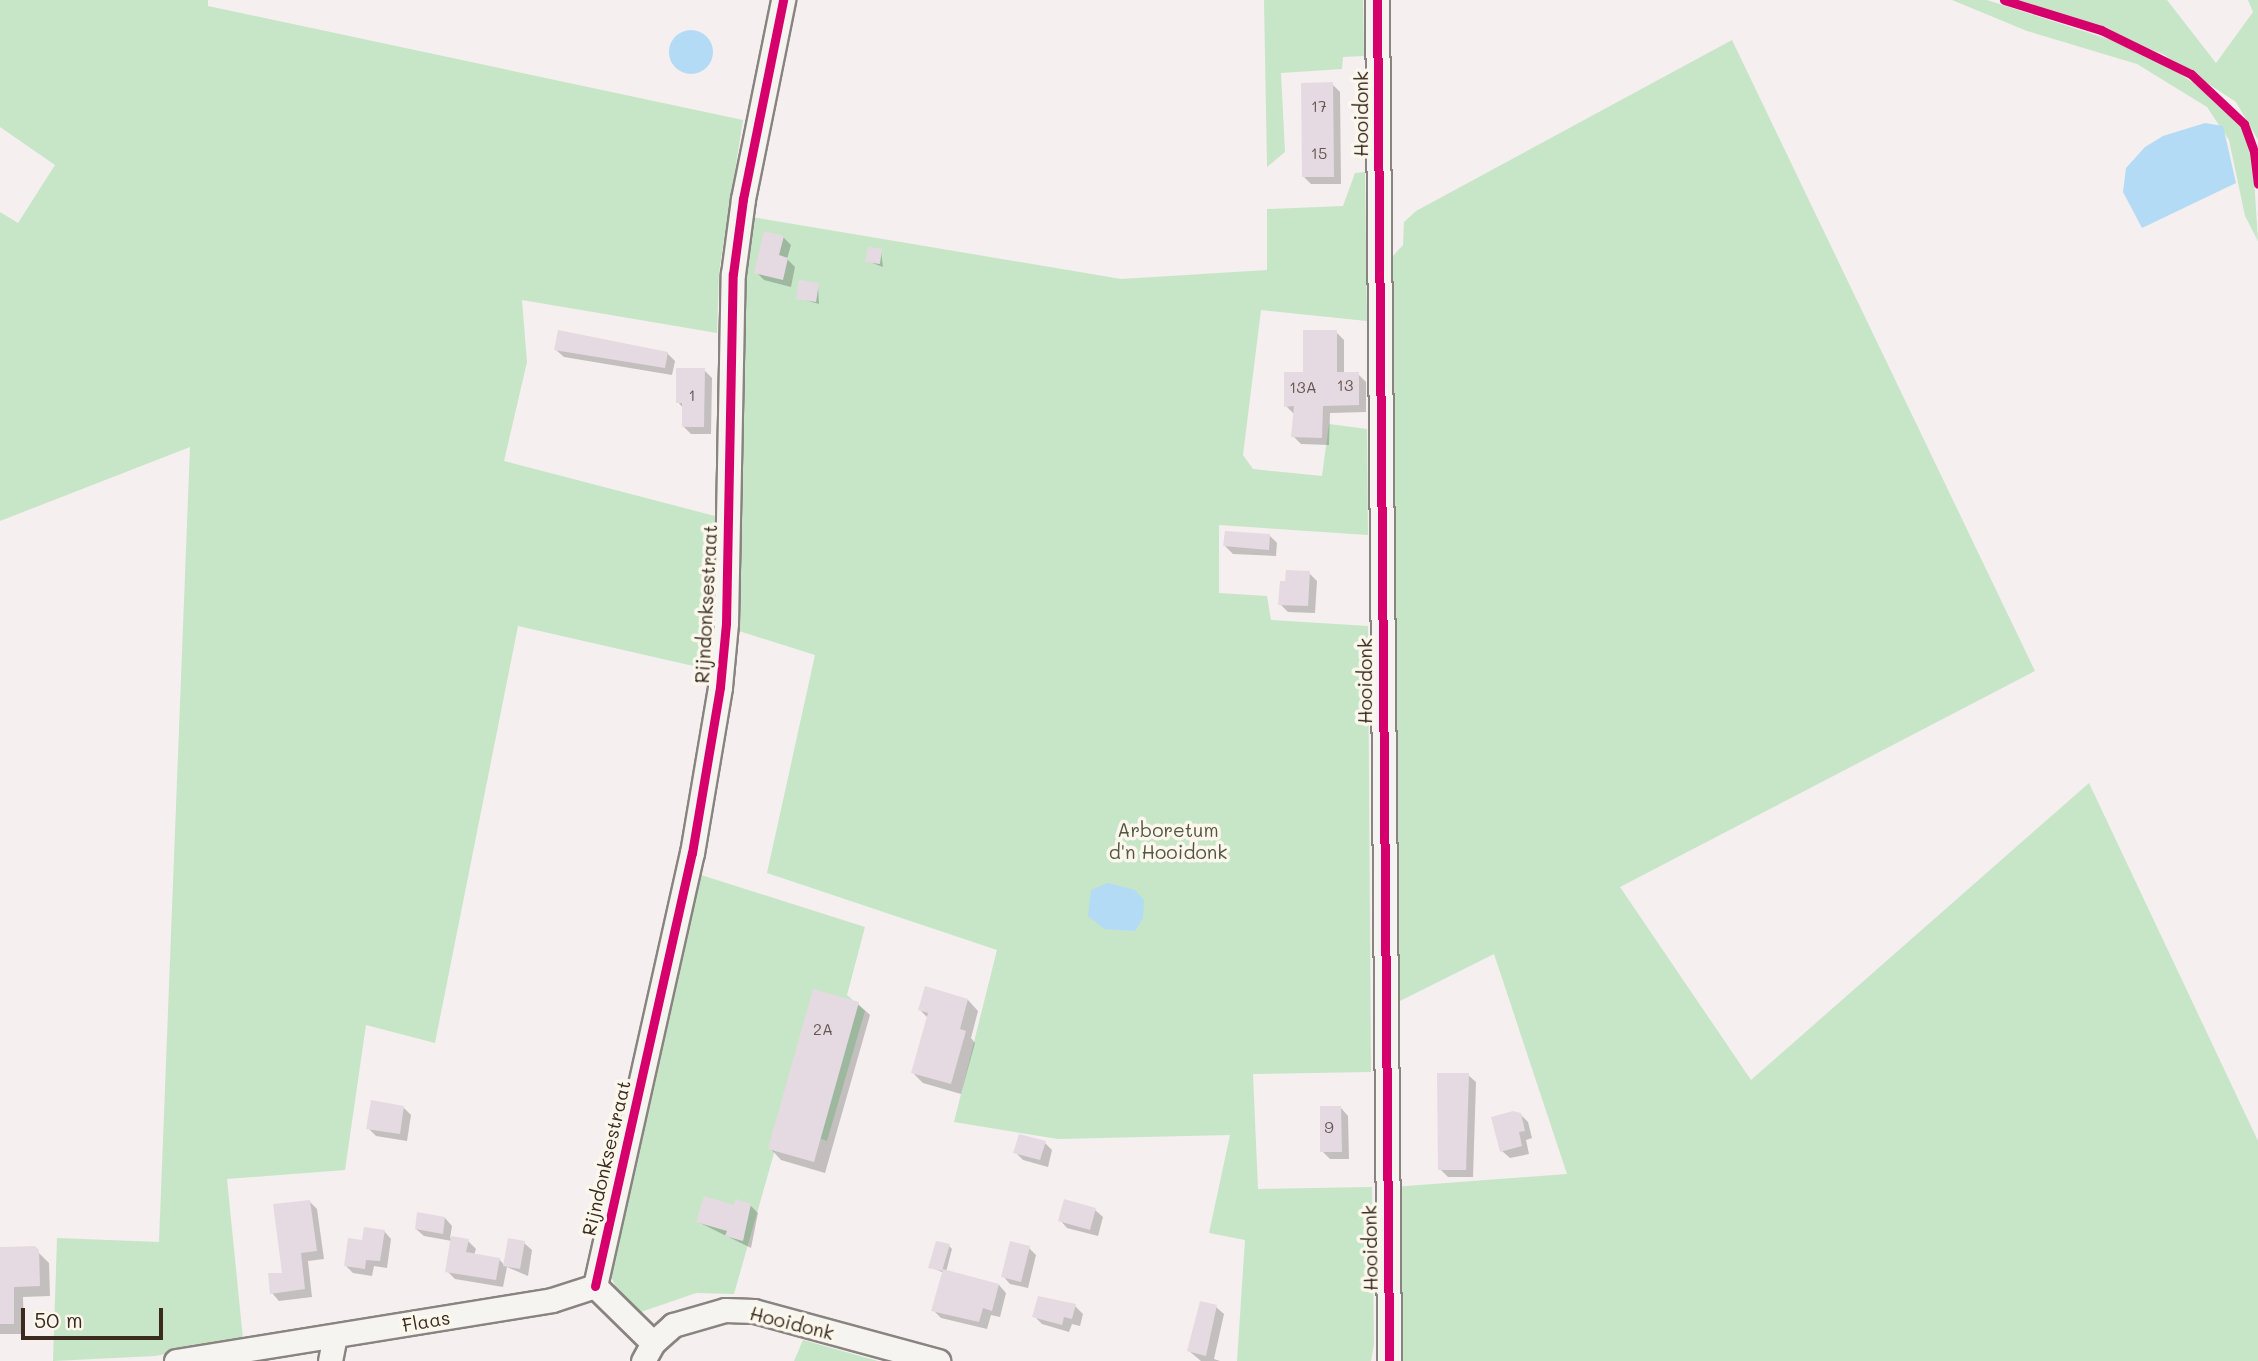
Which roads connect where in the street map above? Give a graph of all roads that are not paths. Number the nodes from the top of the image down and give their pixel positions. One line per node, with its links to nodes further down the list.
1 (783, 0): 3 (street, Rijndonksestraat)
2 (1377, 0): 9 (street, Hooidonk)
3 (595, 1286): 4 (street, Flaas); 5 (street)
4 (335, 1336): 6 (street, Flaas); 7 (street)
5 (648, 1352): 8 (street, Hooidonk)
6 (176, 1361)
7 (330, 1361)
8 (938, 1361)
9 (1389, 1361)

